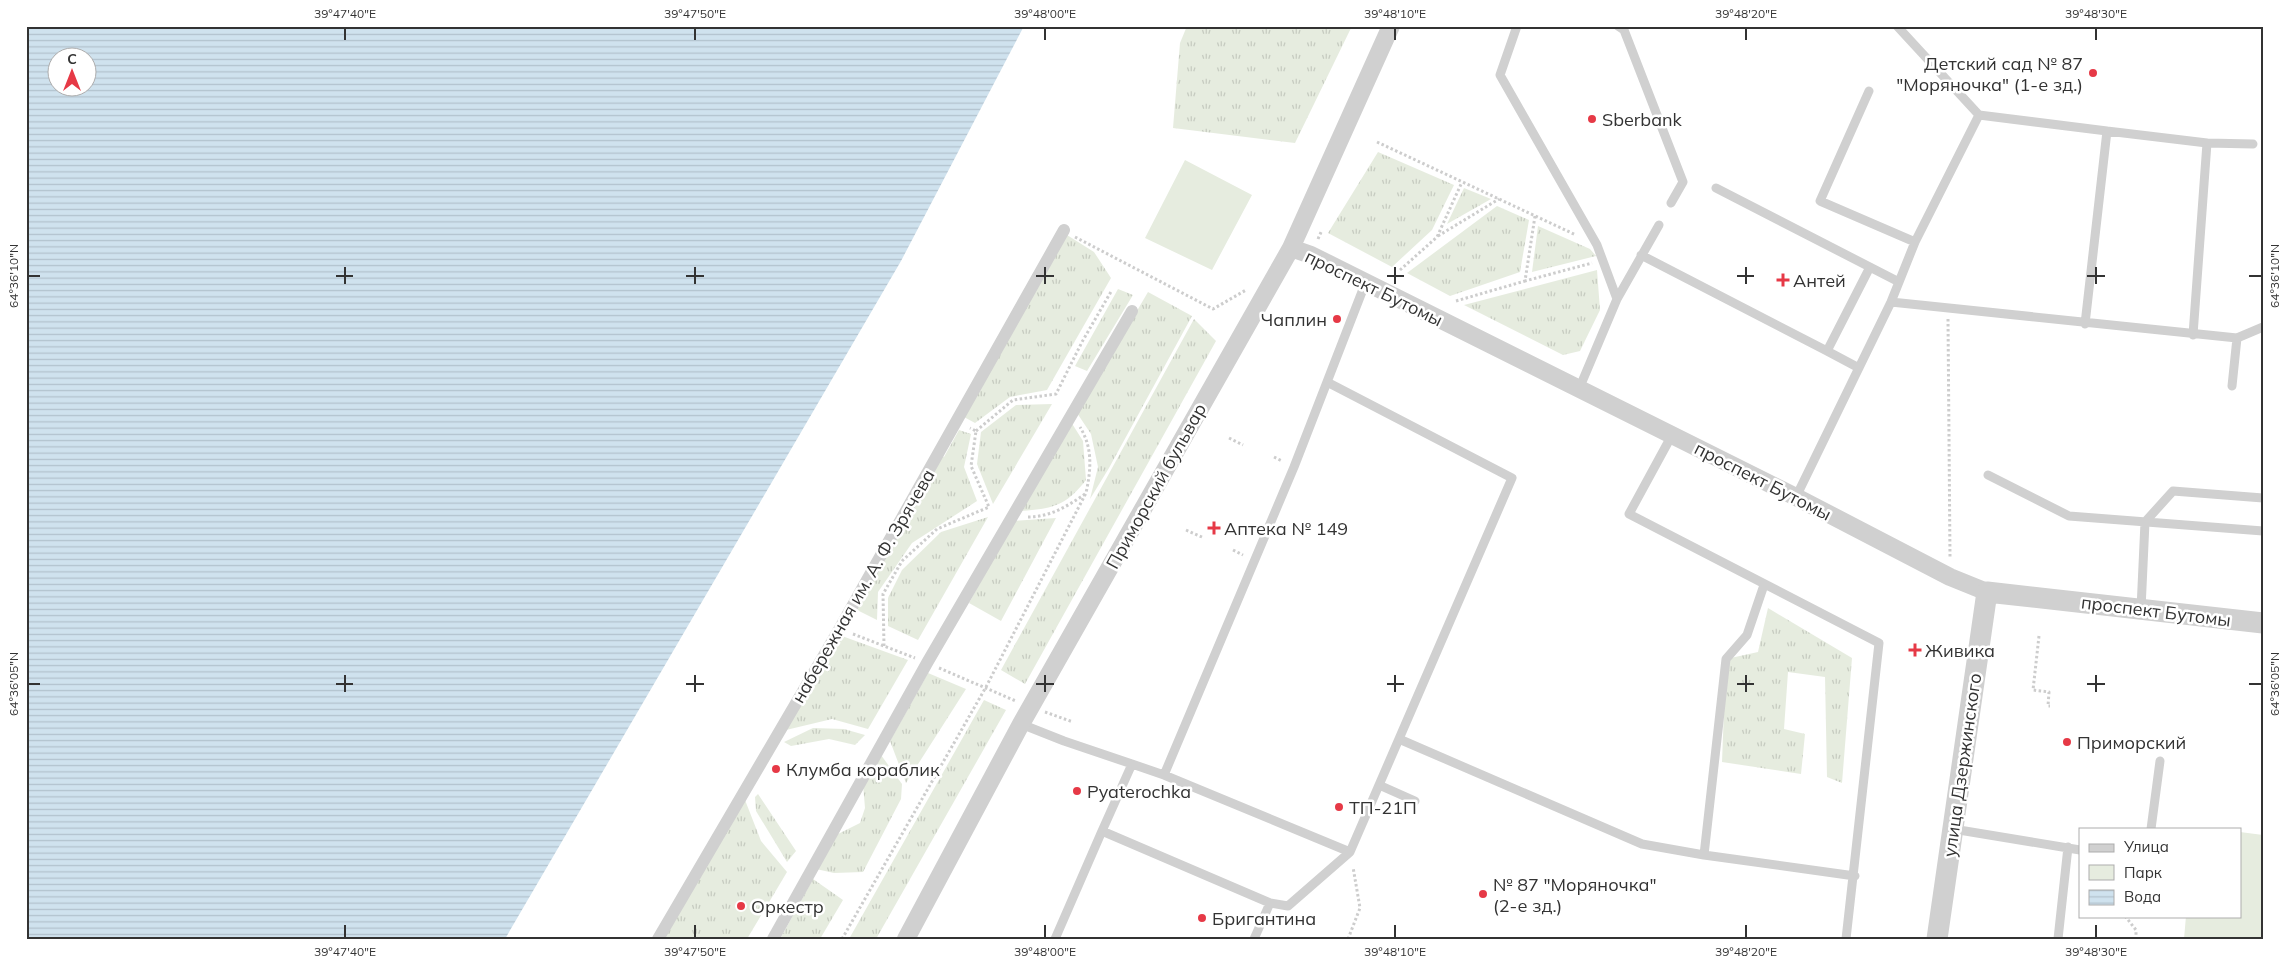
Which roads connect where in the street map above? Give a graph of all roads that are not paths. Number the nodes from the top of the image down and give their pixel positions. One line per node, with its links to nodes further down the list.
1 (1391, 26): 15 (street, Приморский бульвар)
2 (1517, 26): 20 (lane)
3 (1897, 26): 6 (lane)
4 (1622, 28): 11 (lane)
5 (1869, 91): 14 (lane)
6 (1979, 115): 7 (lane); 14 (lane)
7 (2107, 131): 8 (lane); 23 (lane)
8 (2207, 143): 9 (lane); 25 (lane)
9 (2253, 144)
10 (1716, 188): 17 (lane)
11 (1672, 202)
12 (1659, 225): 16 (lane)
13 (1064, 230): 58 (street, набережная им. А. Ф. Зрячева)
14 (1915, 242): 18 (lane)
15 (1291, 248): 19 (street, проспект Бутомы); 42 (street, Приморский бульвар)
16 (1641, 255): 20 (lane); 27 (lane)
17 (1870, 268): 18 (lane); 27 (lane)
18 (1899, 282): 21 (lane)
19 (1365, 284): 29 (lane); 31 (street, проспект Бутомы)
20 (1617, 299): 31 (lane)
21 (1891, 302): 23 (lane); 28 (lane)
22 (1132, 311): 59 (street)
23 (2085, 324): 25 (lane)
24 (2263, 327): 26 (lane)
25 (2193, 335): 26 (lane)
26 (2237, 338): 30 (lane)
27 (1827, 351): 28 (lane)
28 (1859, 368): 34 (lane)
29 (1328, 382): 43 (lane); 46 (lane)
30 (2232, 386)
31 (1579, 389): 32 (street, проспект Бутомы)
32 (1672, 435): 34 (street, проспект Бутомы); 38 (lane)
33 (1988, 475): 36 (lane)
34 (1796, 497): 39 (street, проспект Бутомы)
35 (2263, 498): 36 (lane)
36 (2145, 522): 37 (lane); 40 (lane)
37 (2263, 531)
38 (1764, 585): 55 (lane); 56 (lane)
39 (1986, 592): 40 (street, проспект Бутомы); 50 (street, улица Дзержинского)
40 (2140, 609): 41 (street, проспект Бутомы)
41 (2263, 623)
42 (1022, 724): 45 (lane); 60 (street, Приморский бульвар)
43 (1399, 739): 47 (lane); 55 (lane)
44 (2160, 761): 49 (lane)
45 (1132, 764): 46 (lane); 51 (lane)
46 (1164, 775): 54 (lane)
47 (1379, 785): 48 (lane); 54 (lane)
48 (1415, 801)
49 (2151, 828)
50 (1953, 829): 52 (lane); 64 (street, улица Дзержинского)
51 (1102, 831): 57 (lane); 61 (lane)
52 (2068, 847): 53 (lane); 65 (lane)
53 (2079, 850)
54 (1350, 852): 57 (lane)
55 (1704, 855): 56 (lane)
56 (1855, 876): 63 (lane)
57 (1270, 903): 62 (lane)
58 (658, 939)
59 (773, 939)
60 (906, 939)
61 (1055, 939)
62 (1254, 939)
63 (1846, 939)
64 (1938, 939)
65 (2058, 939)

